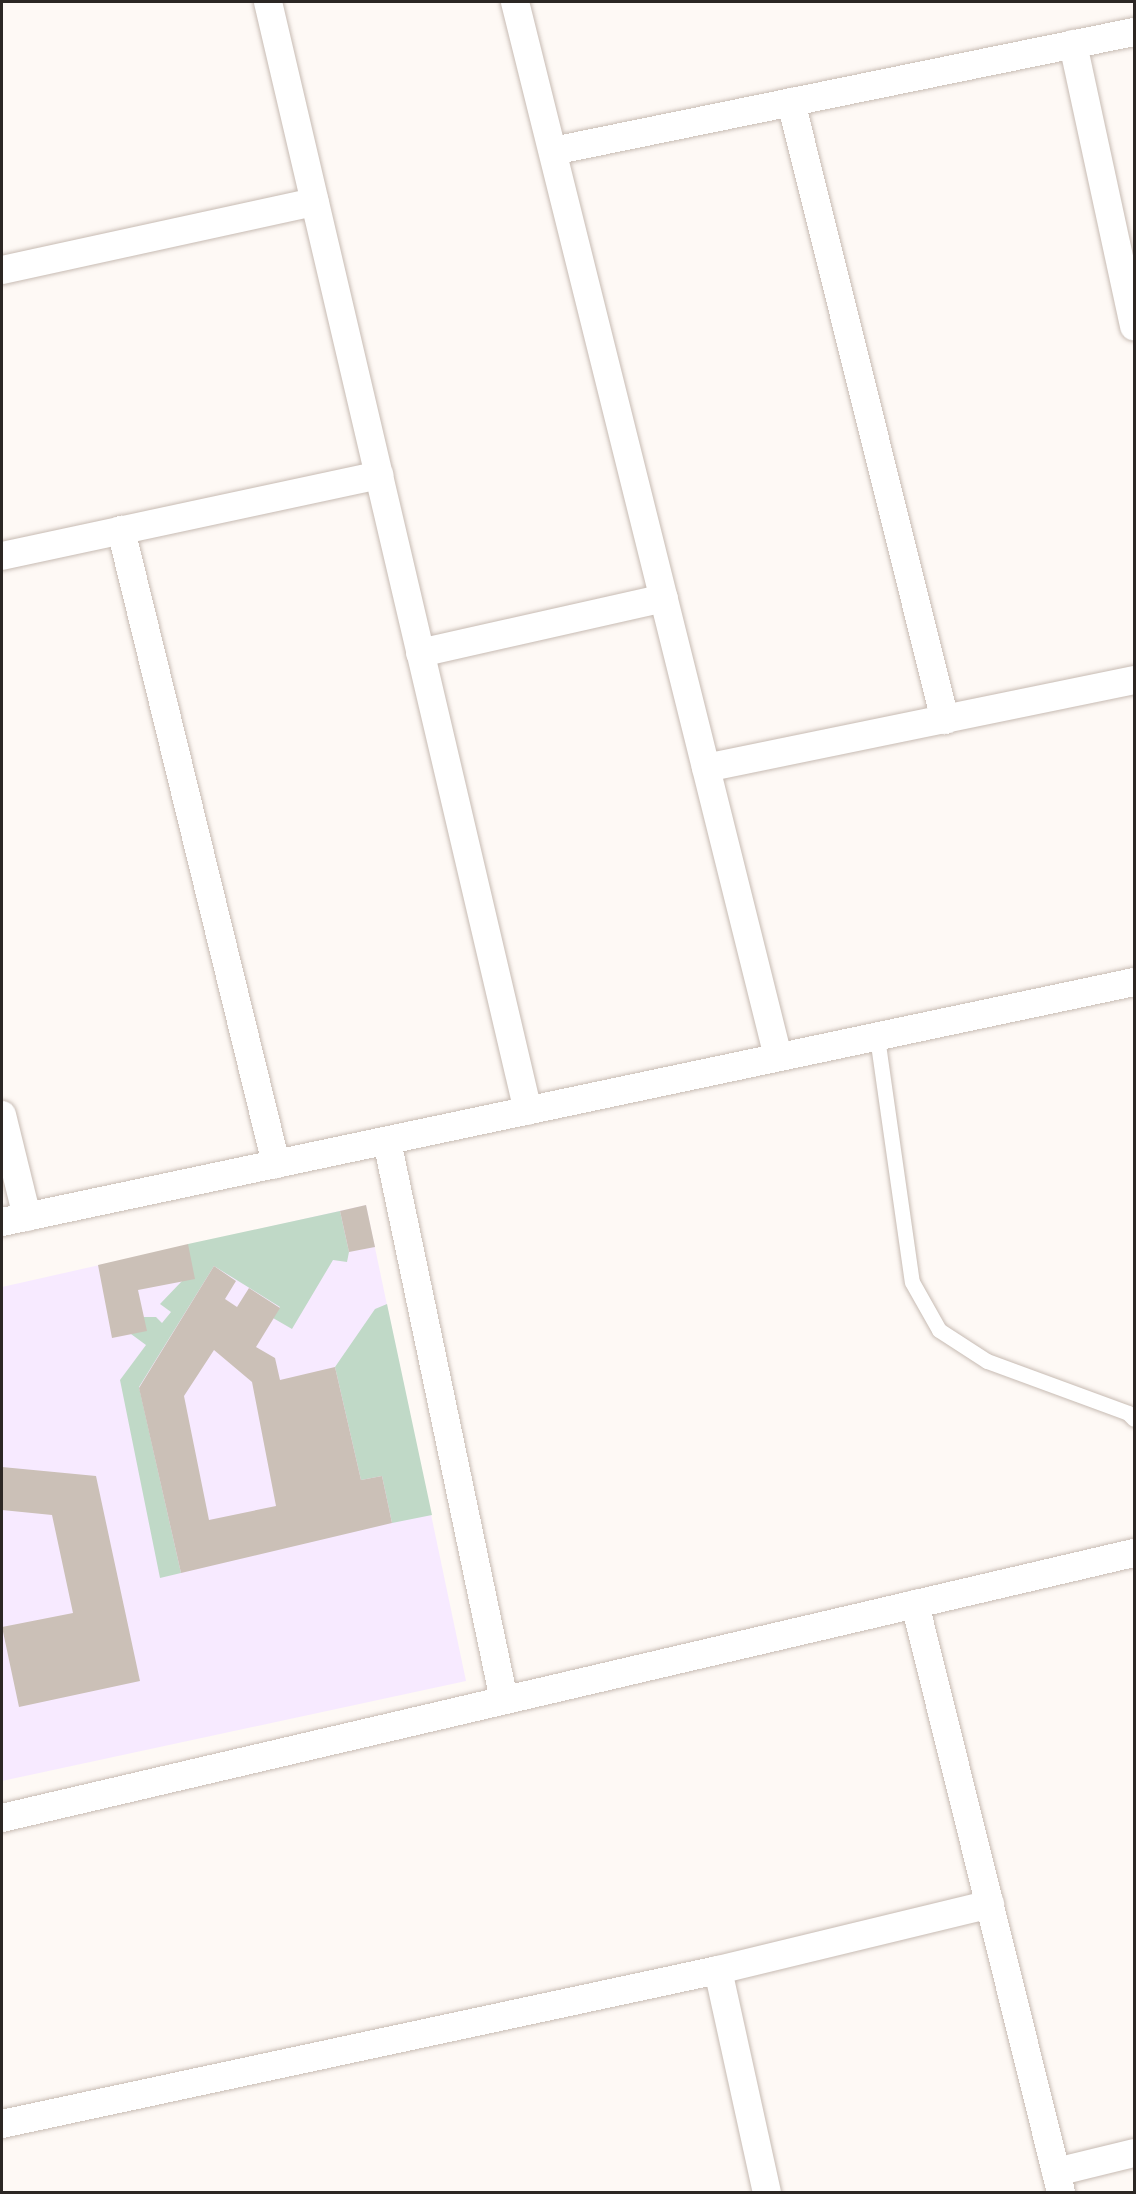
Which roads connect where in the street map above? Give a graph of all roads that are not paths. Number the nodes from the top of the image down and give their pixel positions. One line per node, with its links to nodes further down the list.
1 (267, 2): 7 (street)
2 (515, 2): 6 (street)
3 (1134, 32): 4 (street)
4 (1073, 44): 5 (street); 9 (street)
5 (791, 102): 6 (street); 16 (street)
6 (553, 151): 13 (street)
7 (315, 202): 8 (street); 10 (street)
8 (2, 270)
9 (1134, 327)
10 (379, 475): 11 (street); 14 (street)
11 (121, 530): 12 (street); 24 (street)
12 (2, 556)
13 (664, 598): 14 (street); 17 (street)
14 (420, 653): 21 (street)
15 (1134, 680): 16 (street)
16 (945, 720): 17 (street)
17 (706, 768): 20 (street)
18 (1134, 982): 19 (street)
19 (877, 1037): 20 (street); 26 (lane)
20 (778, 1058): 21 (street)
21 (528, 1111): 23 (street)
22 (2, 1115): 25 (street)
23 (387, 1141): 24 (street); 29 (street)
24 (276, 1164): 25 (street)
25 (14, 1219)
26 (1134, 1419)
27 (1134, 1553): 28 (street)
28 (915, 1604): 29 (street); 31 (street)
29 (504, 1701): 30 (street)
30 (2, 1818)
31 (990, 1904): 32 (street); 35 (street)
32 (718, 1970): 33 (street); 36 (street)
33 (2, 2124)
34 (1134, 2153): 35 (street)
35 (1059, 2182)
36 (767, 2193)

